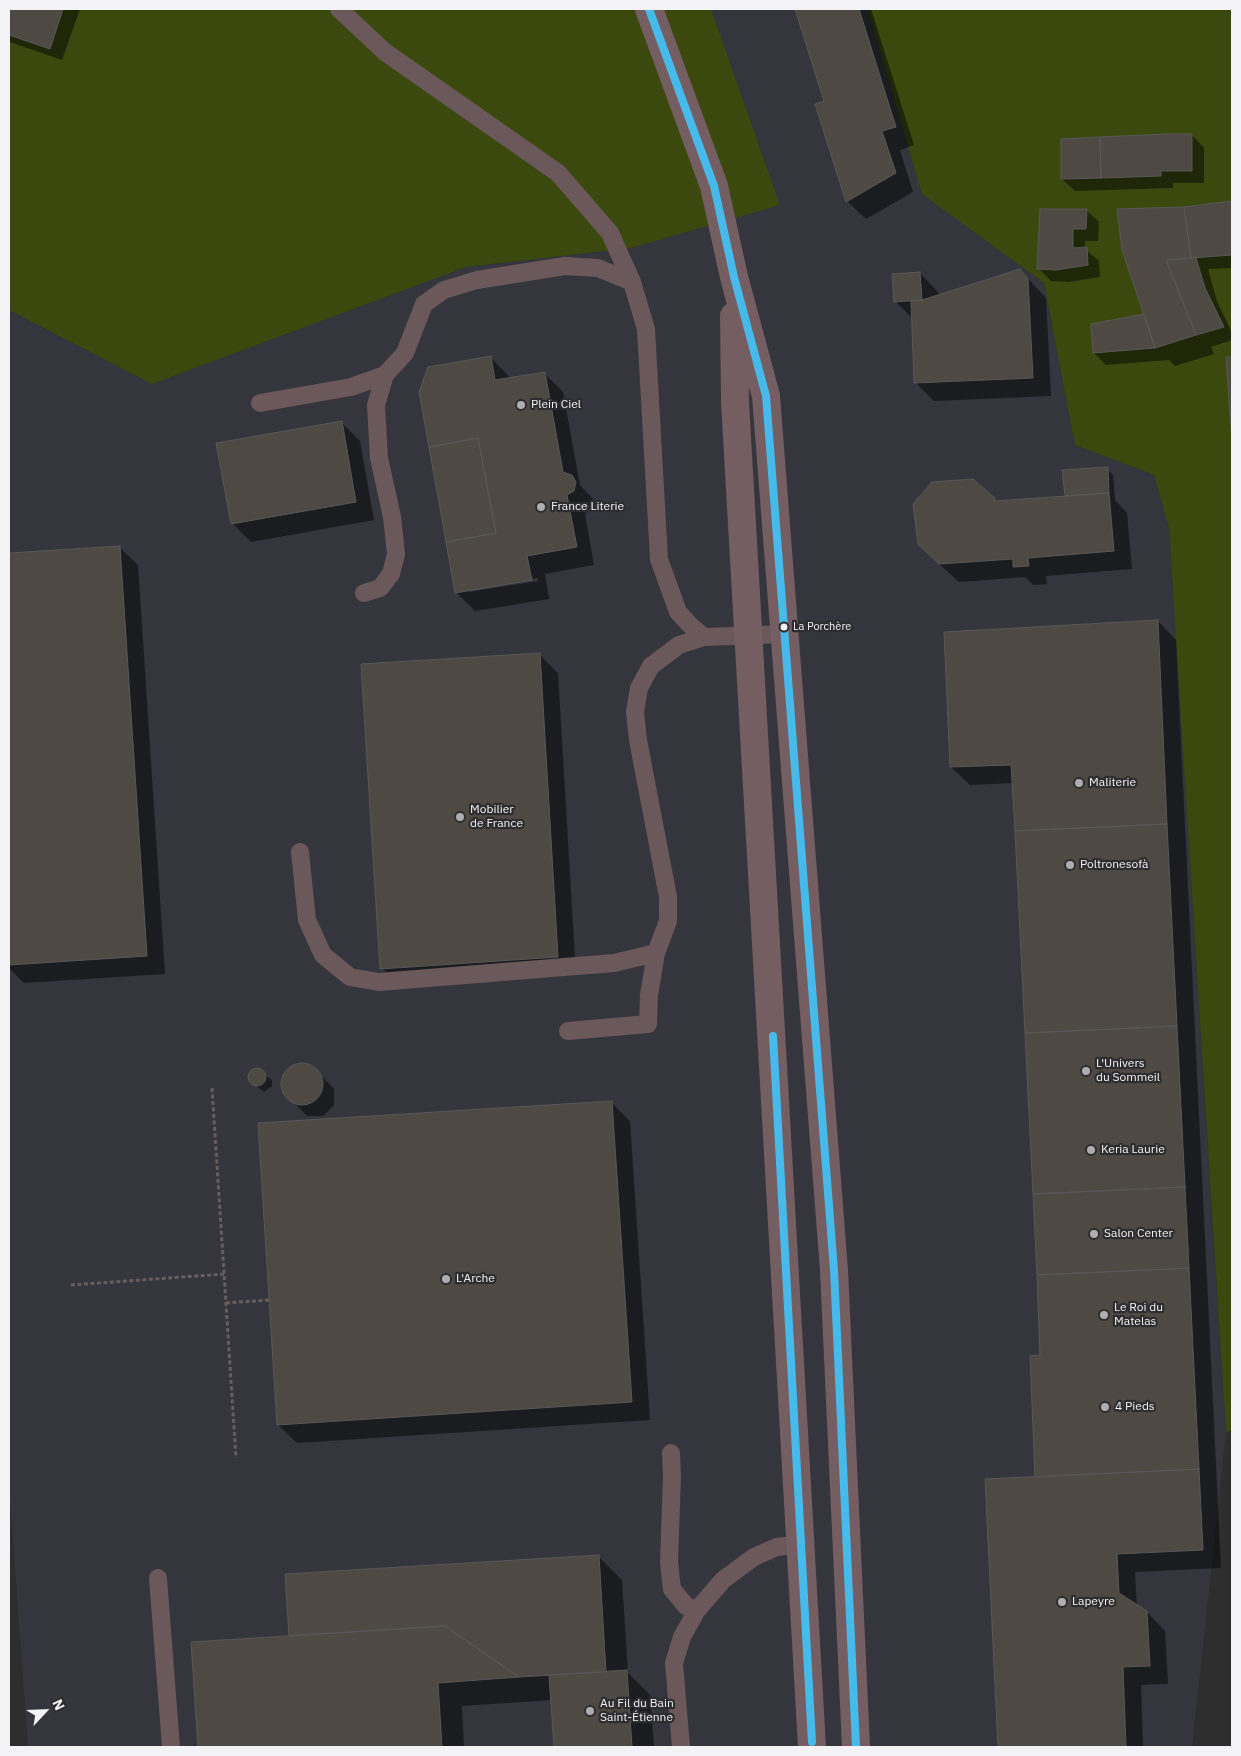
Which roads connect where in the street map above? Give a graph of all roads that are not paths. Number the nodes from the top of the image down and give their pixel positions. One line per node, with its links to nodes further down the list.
1 (339, 9): 4 (lane)
2 (649, 9): 3 (main road)
3 (734, 277): 8 (main road); 9 (main road)
4 (632, 282): 5 (lane); 10 (lane)
5 (384, 375): 6 (lane); 7 (lane)
6 (260, 403)
7 (364, 593)
8 (750, 634): 9 (lane); 10 (lane); 15 (main road)
9 (784, 634): 21 (main road)
10 (704, 637): 12 (lane)
11 (300, 852): 12 (lane)
12 (656, 952): 13 (lane)
13 (568, 1031)
14 (671, 1452): 17 (lane)
15 (801, 1544): 17 (lane); 20 (main road)
16 (158, 1578): 18 (lane)
17 (697, 1610): 19 (lane)
18 (170, 1747)
19 (681, 1747)
20 (812, 1747)
21 (856, 1747)

